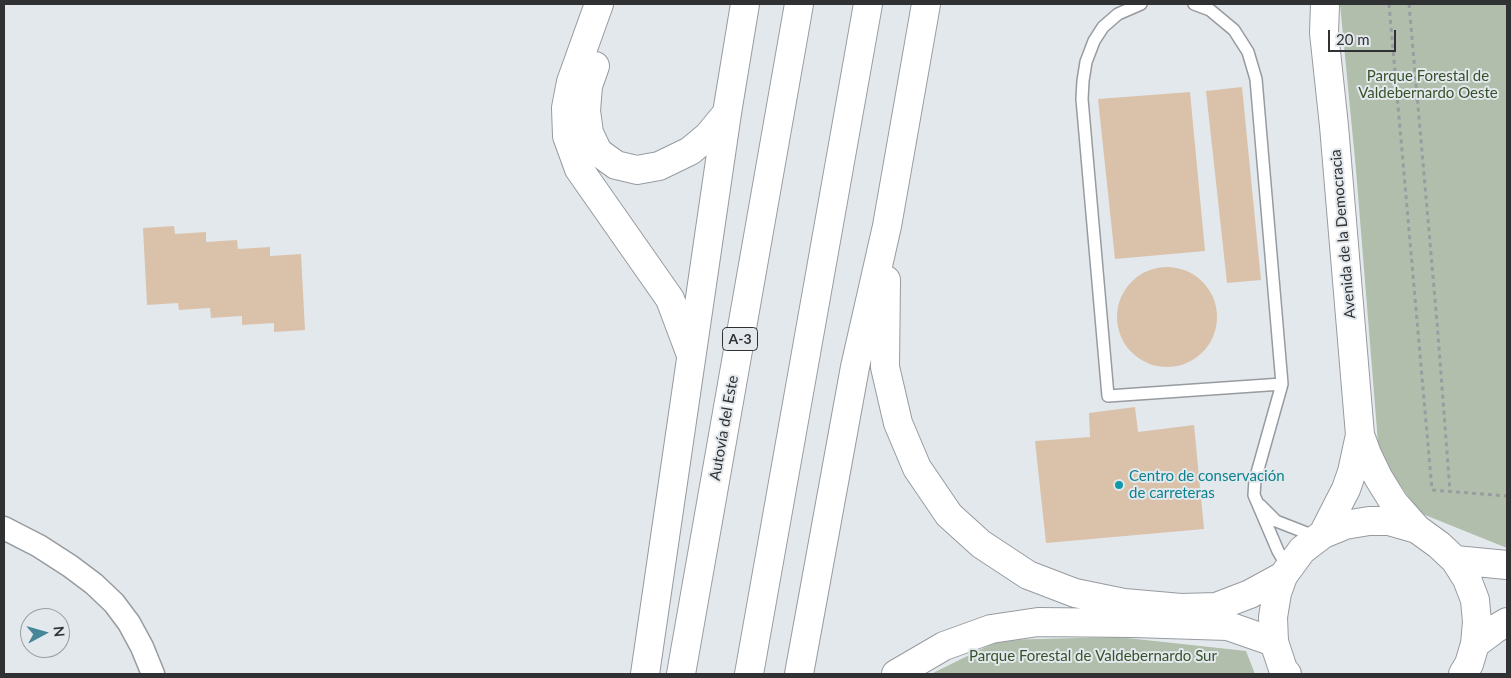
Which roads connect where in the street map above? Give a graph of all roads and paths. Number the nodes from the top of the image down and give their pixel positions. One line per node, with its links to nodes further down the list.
1 (599, 4): 16 (main road)
2 (617, 4): 14 (main road)
3 (745, 4): 14 (main road)
4 (799, 4): 33 (main road, Autovía del Este / A-3)
5 (868, 4): 34 (main road)
6 (926, 4): 15 (main road)
7 (1141, 4): 17 (lane)
8 (1194, 4): 17 (lane)
9 (1315, 4): 13 (main road, Avenida de la Democracia)
10 (1324, 4): 13 (main road, Avenida de la Democracia)
11 (1389, 4): 19 (path)
12 (1409, 4): 19 (path)
13 (1324, 33): 18 (main road, Avenida de la Democracia)
14 (727, 113): 16 (main road)
15 (887, 226): 27 (main road); 35 (main road)
16 (692, 359): 32 (main road)
17 (1282, 384): 21 (lane)
18 (1360, 435): 23 (main road, Avenida de la Democracia); 24 (main road, Avenida de la Democracia)
19 (1450, 492): 20 (path)
20 (1507, 496)
21 (1258, 503): 24 (lane); 27 (lane)
22 (4, 528): 31 (street)
23 (1417, 529): 24 (main road); 25 (main road)
24 (1321, 536): 27 (main road)
25 (1455, 560): 26 (main road); 30 (main road)
26 (1507, 565)
27 (1286, 572): 29 (main road)
28 (1507, 622): 30 (main road)
29 (1274, 642): 36 (main road); 37 (main road)
30 (1475, 644): 38 (main road)
31 (153, 674)
32 (645, 674)
33 (681, 674)
34 (749, 674)
35 (800, 674)
36 (896, 674)
37 (1287, 674)
38 (1464, 674)

